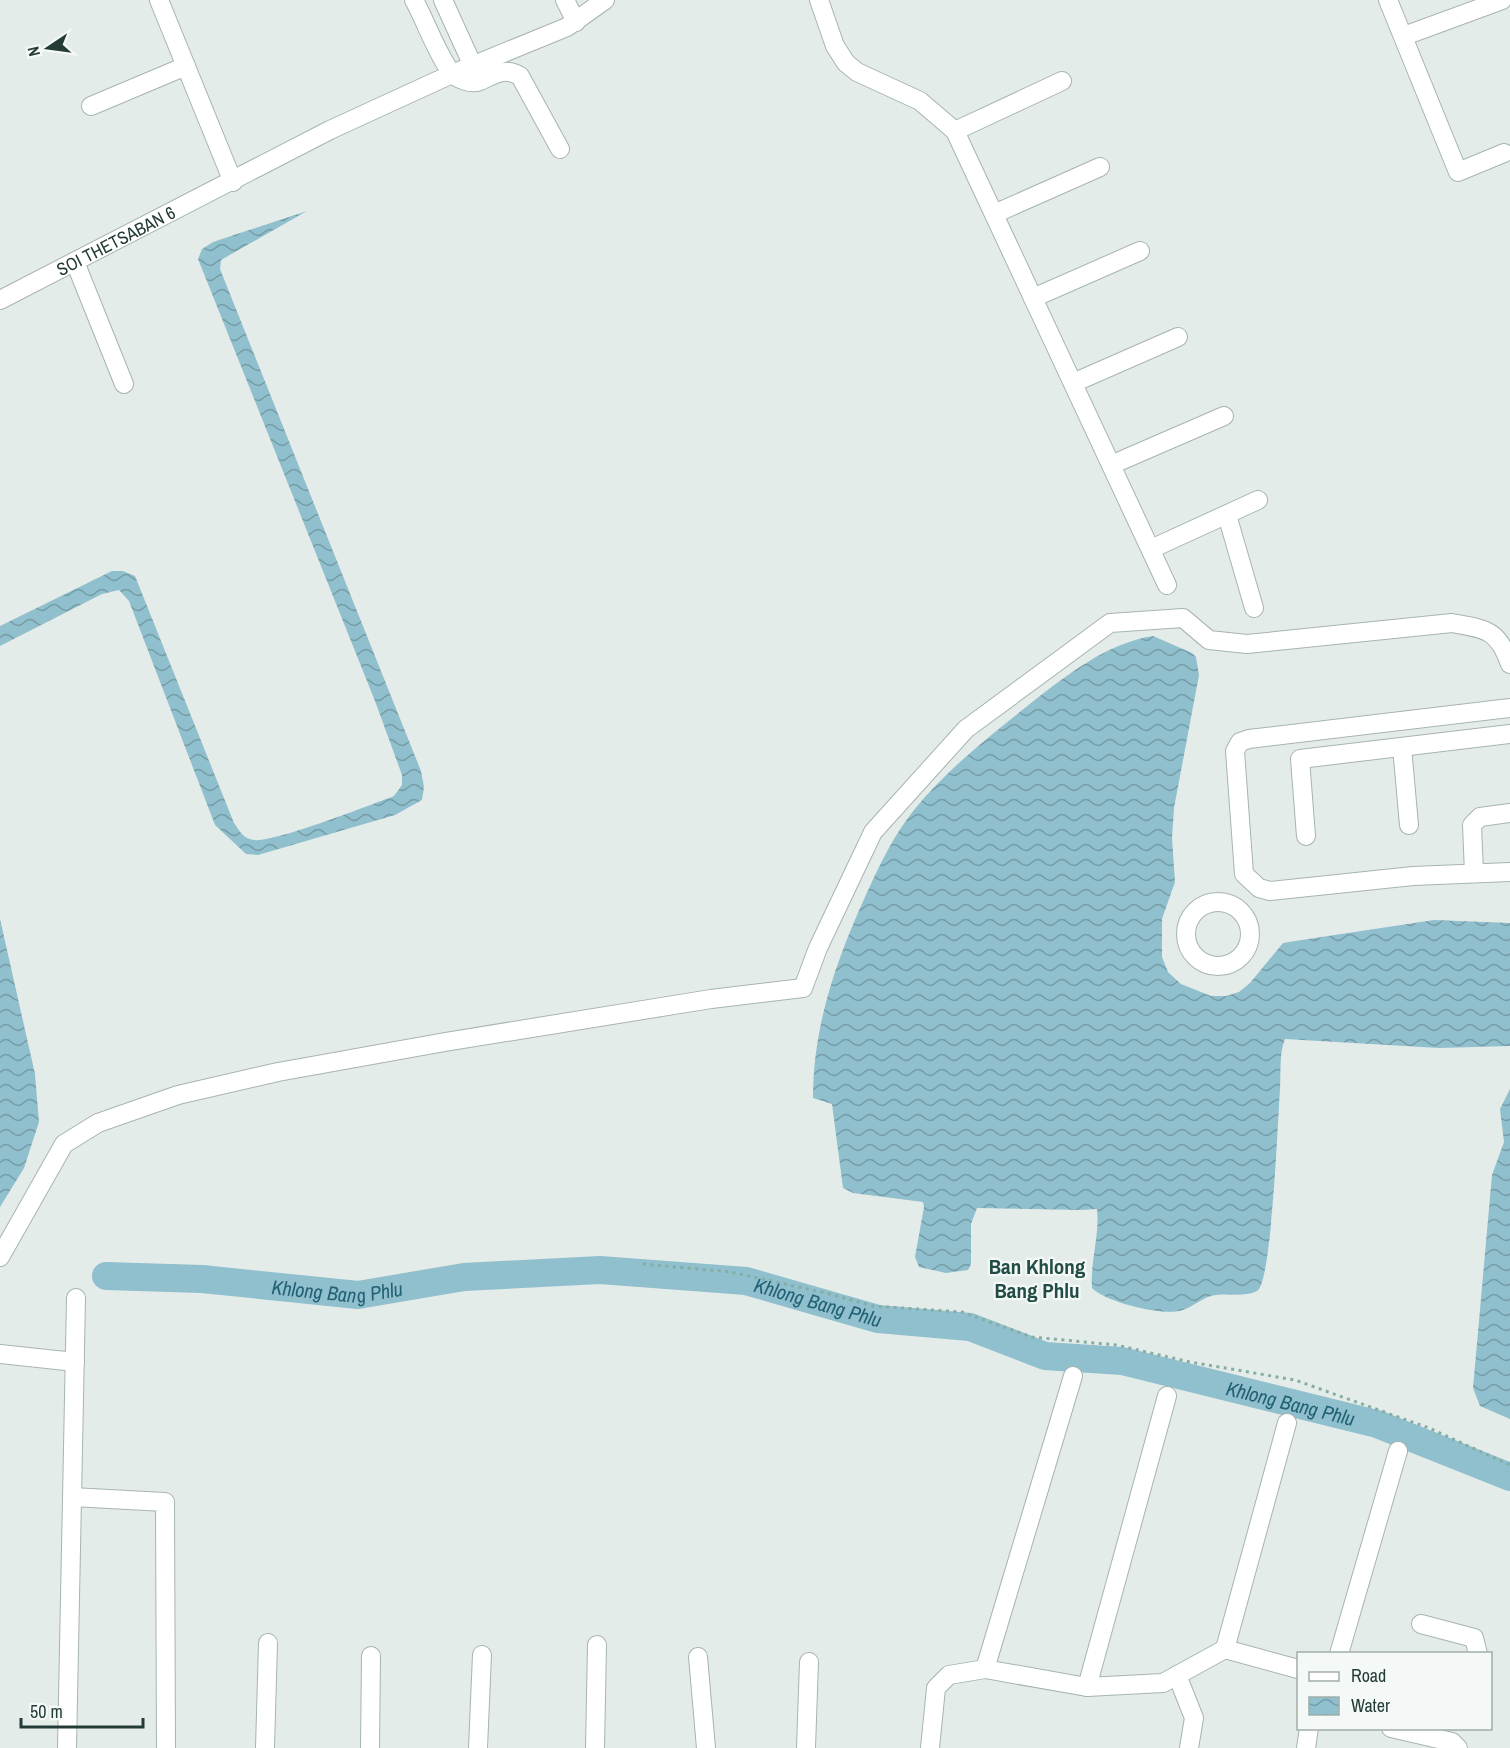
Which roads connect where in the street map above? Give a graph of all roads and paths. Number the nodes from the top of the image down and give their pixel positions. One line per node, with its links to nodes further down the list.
1 (159, 0): 11 (street)
2 (414, 0): 13 (street)
3 (443, 0): 12 (street)
4 (565, 0): 9 (street)
5 (605, 0): 9 (street, SOI THETSABAN 6)
6 (819, 0): 16 (street)
7 (1388, 0): 10 (street)
8 (1502, 0): 10 (street)
9 (576, 22): 12 (street, SOI THETSABAN 6)
10 (1404, 36): 18 (street)
11 (186, 66): 15 (street); 20 (street)
12 (473, 66): 13 (street, SOI THETSABAN 6)
13 (452, 74): 17 (street); 20 (street, SOI THETSABAN 6)
14 (1062, 81): 16 (street)
15 (91, 106)
16 (955, 131): 21 (street)
17 (560, 149)
18 (1504, 153)
19 (1100, 167): 21 (street)
20 (233, 182): 23 (street, SOI THETSABAN 6)
21 (994, 214): 24 (street)
22 (1140, 251): 24 (street)
23 (75, 262): 25 (street, SOI THETSABAN 6); 28 (street)
24 (1033, 298): 27 (street)
25 (0, 300)
26 (1178, 337): 27 (street)
27 (1073, 383): 30 (street)
28 (124, 384)
29 (1224, 416): 30 (street)
30 (1112, 465): 33 (street)
31 (1258, 500): 32 (street)
32 (1227, 515): 33 (street); 35 (street)
33 (1151, 549): 34 (street)
34 (1167, 585)
35 (1254, 608)
36 (1510, 664): 47 (street)
37 (1510, 708): 45 (street)
38 (1510, 734): 39 (street)
39 (1402, 747): 41 (street); 42 (street)
40 (1510, 813): 44 (street)
41 (1409, 825)
42 (1306, 836)
43 (1510, 872): 44 (street)
44 (1474, 873): 45 (street)
45 (1249, 881): 46 (street)
46 (1234, 906)
47 (0, 1257)
48 (643, 1264): 56 (path)
49 (76, 1298): 51 (street)
50 (0, 1354): 51 (street)
51 (75, 1362): 57 (street)
52 (1073, 1376): 69 (street)
53 (1167, 1396): 71 (street)
54 (1287, 1423): 61 (street)
55 (1398, 1451): 62 (street)
56 (1510, 1465)
57 (72, 1497): 75 (street); 76 (street)
58 (1422, 1624): 63 (street)
59 (268, 1642): 77 (street)
60 (597, 1645): 80 (street)
61 (1225, 1649): 68 (street); 70 (street)
62 (1339, 1652)
63 (1478, 1652)
64 (370, 1656): 78 (street)
65 (482, 1656): 79 (street)
66 (698, 1657): 81 (street)
67 (810, 1662): 82 (street)
68 (1297, 1668)
69 (985, 1669): 71 (street); 83 (street)
70 (1177, 1675): 71 (street); 84 (street)
71 (1087, 1687)
72 (1310, 1730): 85 (street)
73 (1403, 1730): 74 (street)
74 (1455, 1739)
75 (67, 1748)
76 (166, 1748)
77 (265, 1748)
78 (370, 1748)
79 (478, 1748)
80 (595, 1748)
81 (706, 1748)
82 (806, 1748)
83 (930, 1748)
84 (1189, 1748)
85 (1306, 1748)

